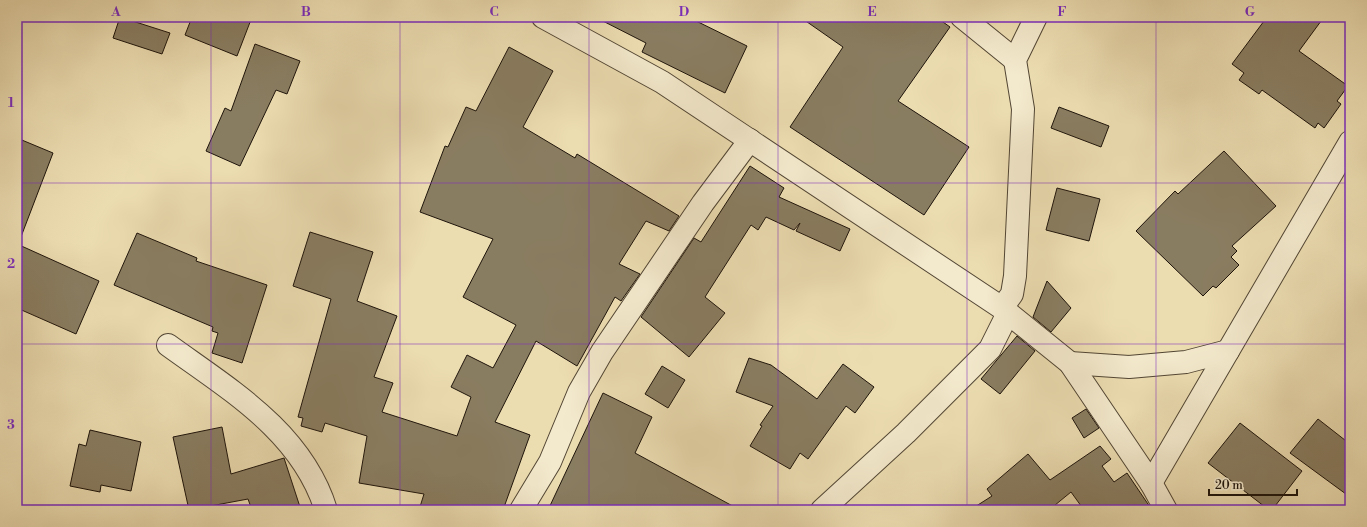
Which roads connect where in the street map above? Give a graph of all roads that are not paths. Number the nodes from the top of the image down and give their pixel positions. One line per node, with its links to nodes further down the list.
1 (543, 17): 5 (street)
2 (962, 17): 4 (street)
3 (1036, 17): 4 (street)
4 (1015, 60): 7 (street)
5 (750, 140): 7 (street); 13 (street)
6 (1350, 142): 9 (street)
7 (1005, 311): 10 (street); 14 (street)
8 (168, 345): 12 (street)
9 (1228, 350): 10 (street); 11 (street)
10 (1070, 363): 11 (street)
11 (1151, 483): 15 (street)
12 (326, 510)
13 (521, 510)
14 (822, 510)
15 (1166, 510)

